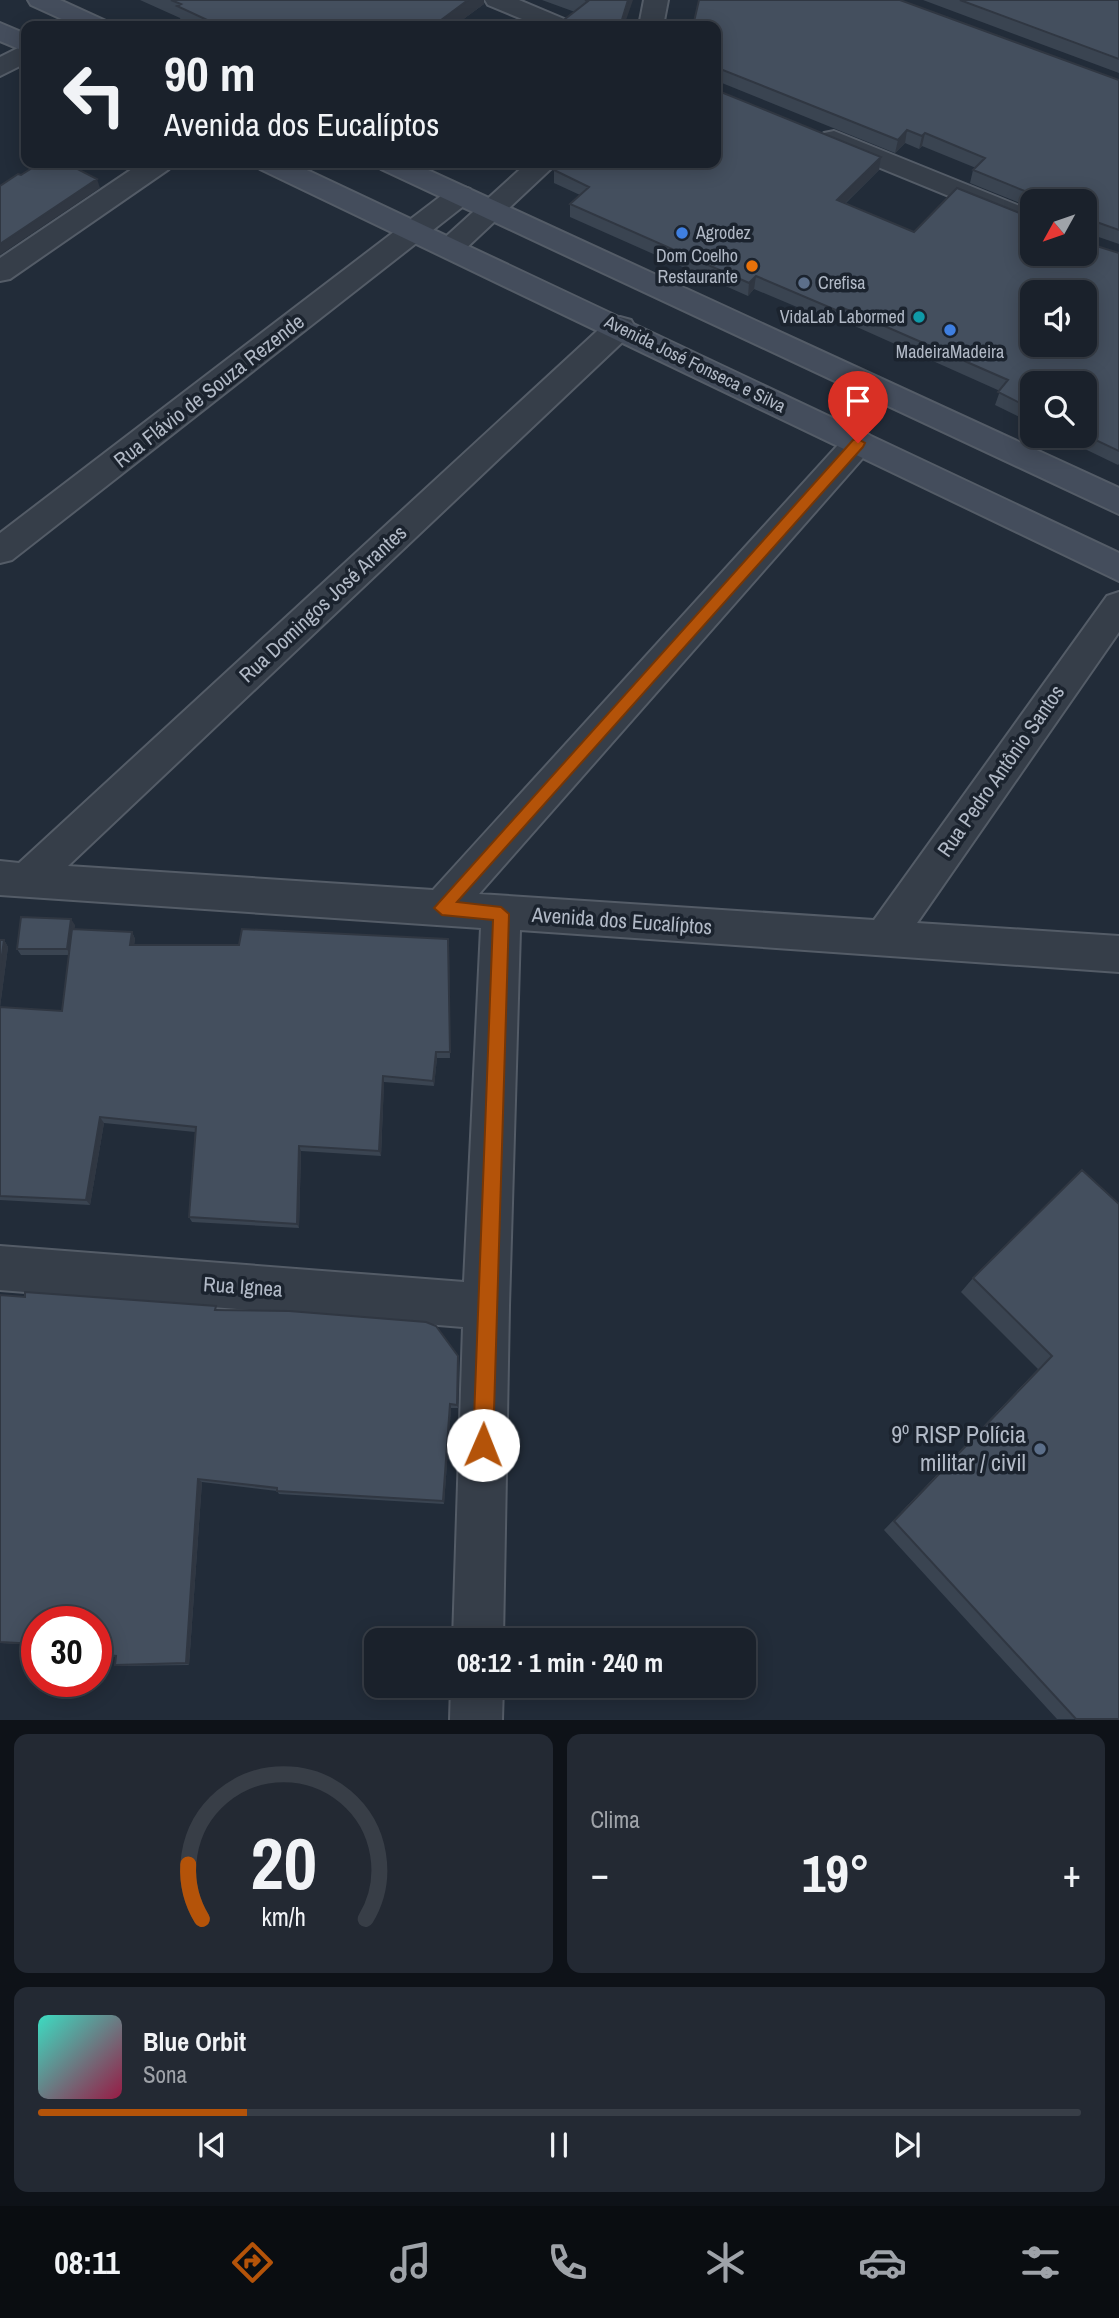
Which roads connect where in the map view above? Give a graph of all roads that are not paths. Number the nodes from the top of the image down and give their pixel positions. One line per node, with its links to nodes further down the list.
1 (40, 0): 4 (main road)
2 (497, 0): 5 (street)
3 (656, 0): 6 (street)
4 (86, 21)
5 (548, 21)
6 (652, 21)
7 (0, 32): 8 (main road)
8 (21, 42)
9 (21, 55): 10 (street)
10 (0, 68)
11 (804, 127): 18 (street)
12 (152, 168): 21 (street)
13 (281, 168): 19 (main road, Avenida José Fonseca e Silva)
14 (402, 168): 16 (main road)
15 (537, 168): 17 (street)
16 (460, 195): 17 (main road); 19 (street, Rua Flávio de Souza Rezende)
17 (492, 209): 20 (street); 24 (main road)
18 (1020, 216)
19 (417, 231): 20 (main road, Avenida José Fonseca e Silva); 25 (street, Rua Flávio de Souza Rezende)
20 (451, 247): 22 (main road, Avenida José Fonseca e Silva)
21 (0, 272)
22 (620, 327): 23 (main road, Avenida José Fonseca e Silva); 28 (street, Rua Domingos José Arantes)
23 (858, 443): 26 (main road, Avenida José Fonseca e Silva); 29 (street)
24 (1119, 502)
25 (0, 551)
26 (1119, 568)
27 (1119, 605): 31 (street, Rua Pedro Antônio Santos)
28 (13, 879): 29 (street, Avenida dos Eucalíptos)
29 (442, 908): 30 (street, Avenida dos Eucalíptos)
30 (501, 914): 31 (street, Avenida dos Eucalíptos); 34 (street)
31 (884, 938): 32 (street, Avenida dos Eucalíptos)
32 (1119, 954)
33 (0, 1268): 34 (street, Rua Ignea)
34 (486, 1306): 35 (street)
35 (478, 1628)
36 (477, 1698): 37 (street)
37 (476, 1720)

